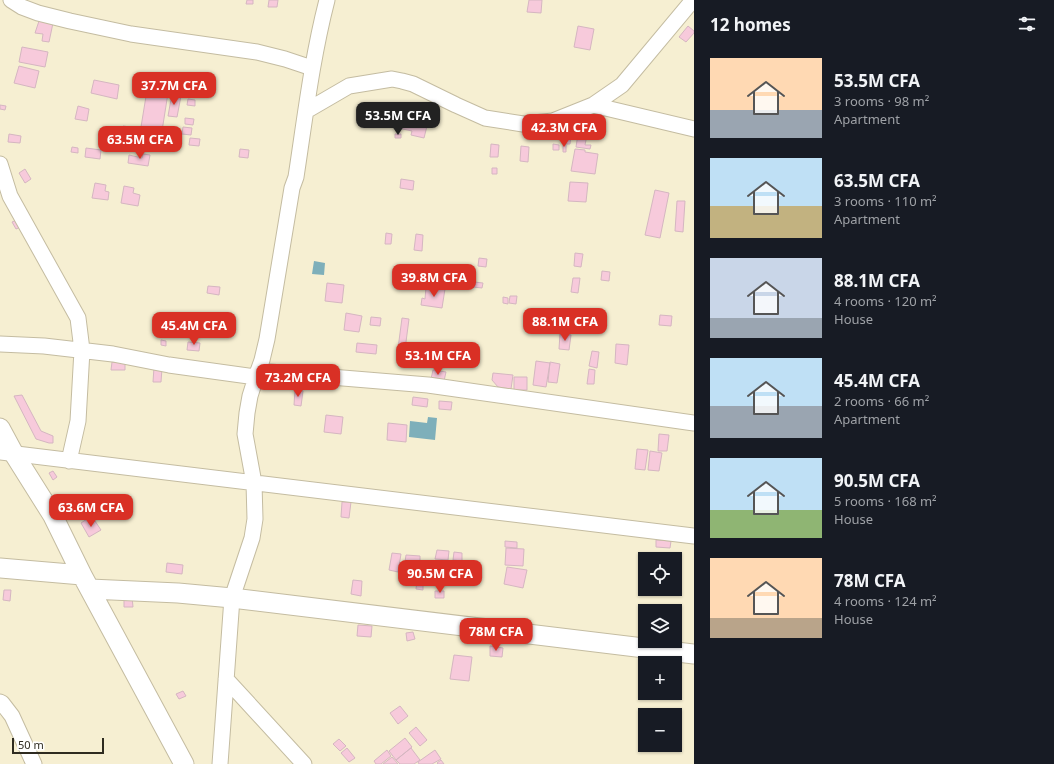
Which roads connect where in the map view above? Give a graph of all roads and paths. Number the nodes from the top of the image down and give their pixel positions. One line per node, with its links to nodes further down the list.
1 (11, 0): 4 (street)
2 (327, 0): 4 (street)
3 (693, 0): 5 (street)
4 (312, 68): 6 (street)
5 (593, 105): 6 (street); 7 (street)
6 (306, 111): 11 (street)
7 (694, 129)
8 (0, 164): 10 (street)
9 (0, 344): 10 (street)
10 (82, 350): 11 (street); 15 (street)
11 (257, 374): 12 (street); 16 (street)
12 (694, 423)
13 (0, 428): 14 (street)
14 (7, 453): 15 (street); 19 (street)
15 (69, 461): 16 (street)
16 (254, 483): 17 (street); 20 (street)
17 (694, 536)
18 (0, 568): 19 (street)
19 (86, 582): 20 (street); 25 (street)
20 (232, 598): 21 (street); 22 (street)
21 (694, 654)
22 (226, 679): 26 (street); 27 (street)
23 (0, 702): 24 (street)
24 (34, 764)
25 (184, 764)
26 (220, 764)
27 (304, 764)

